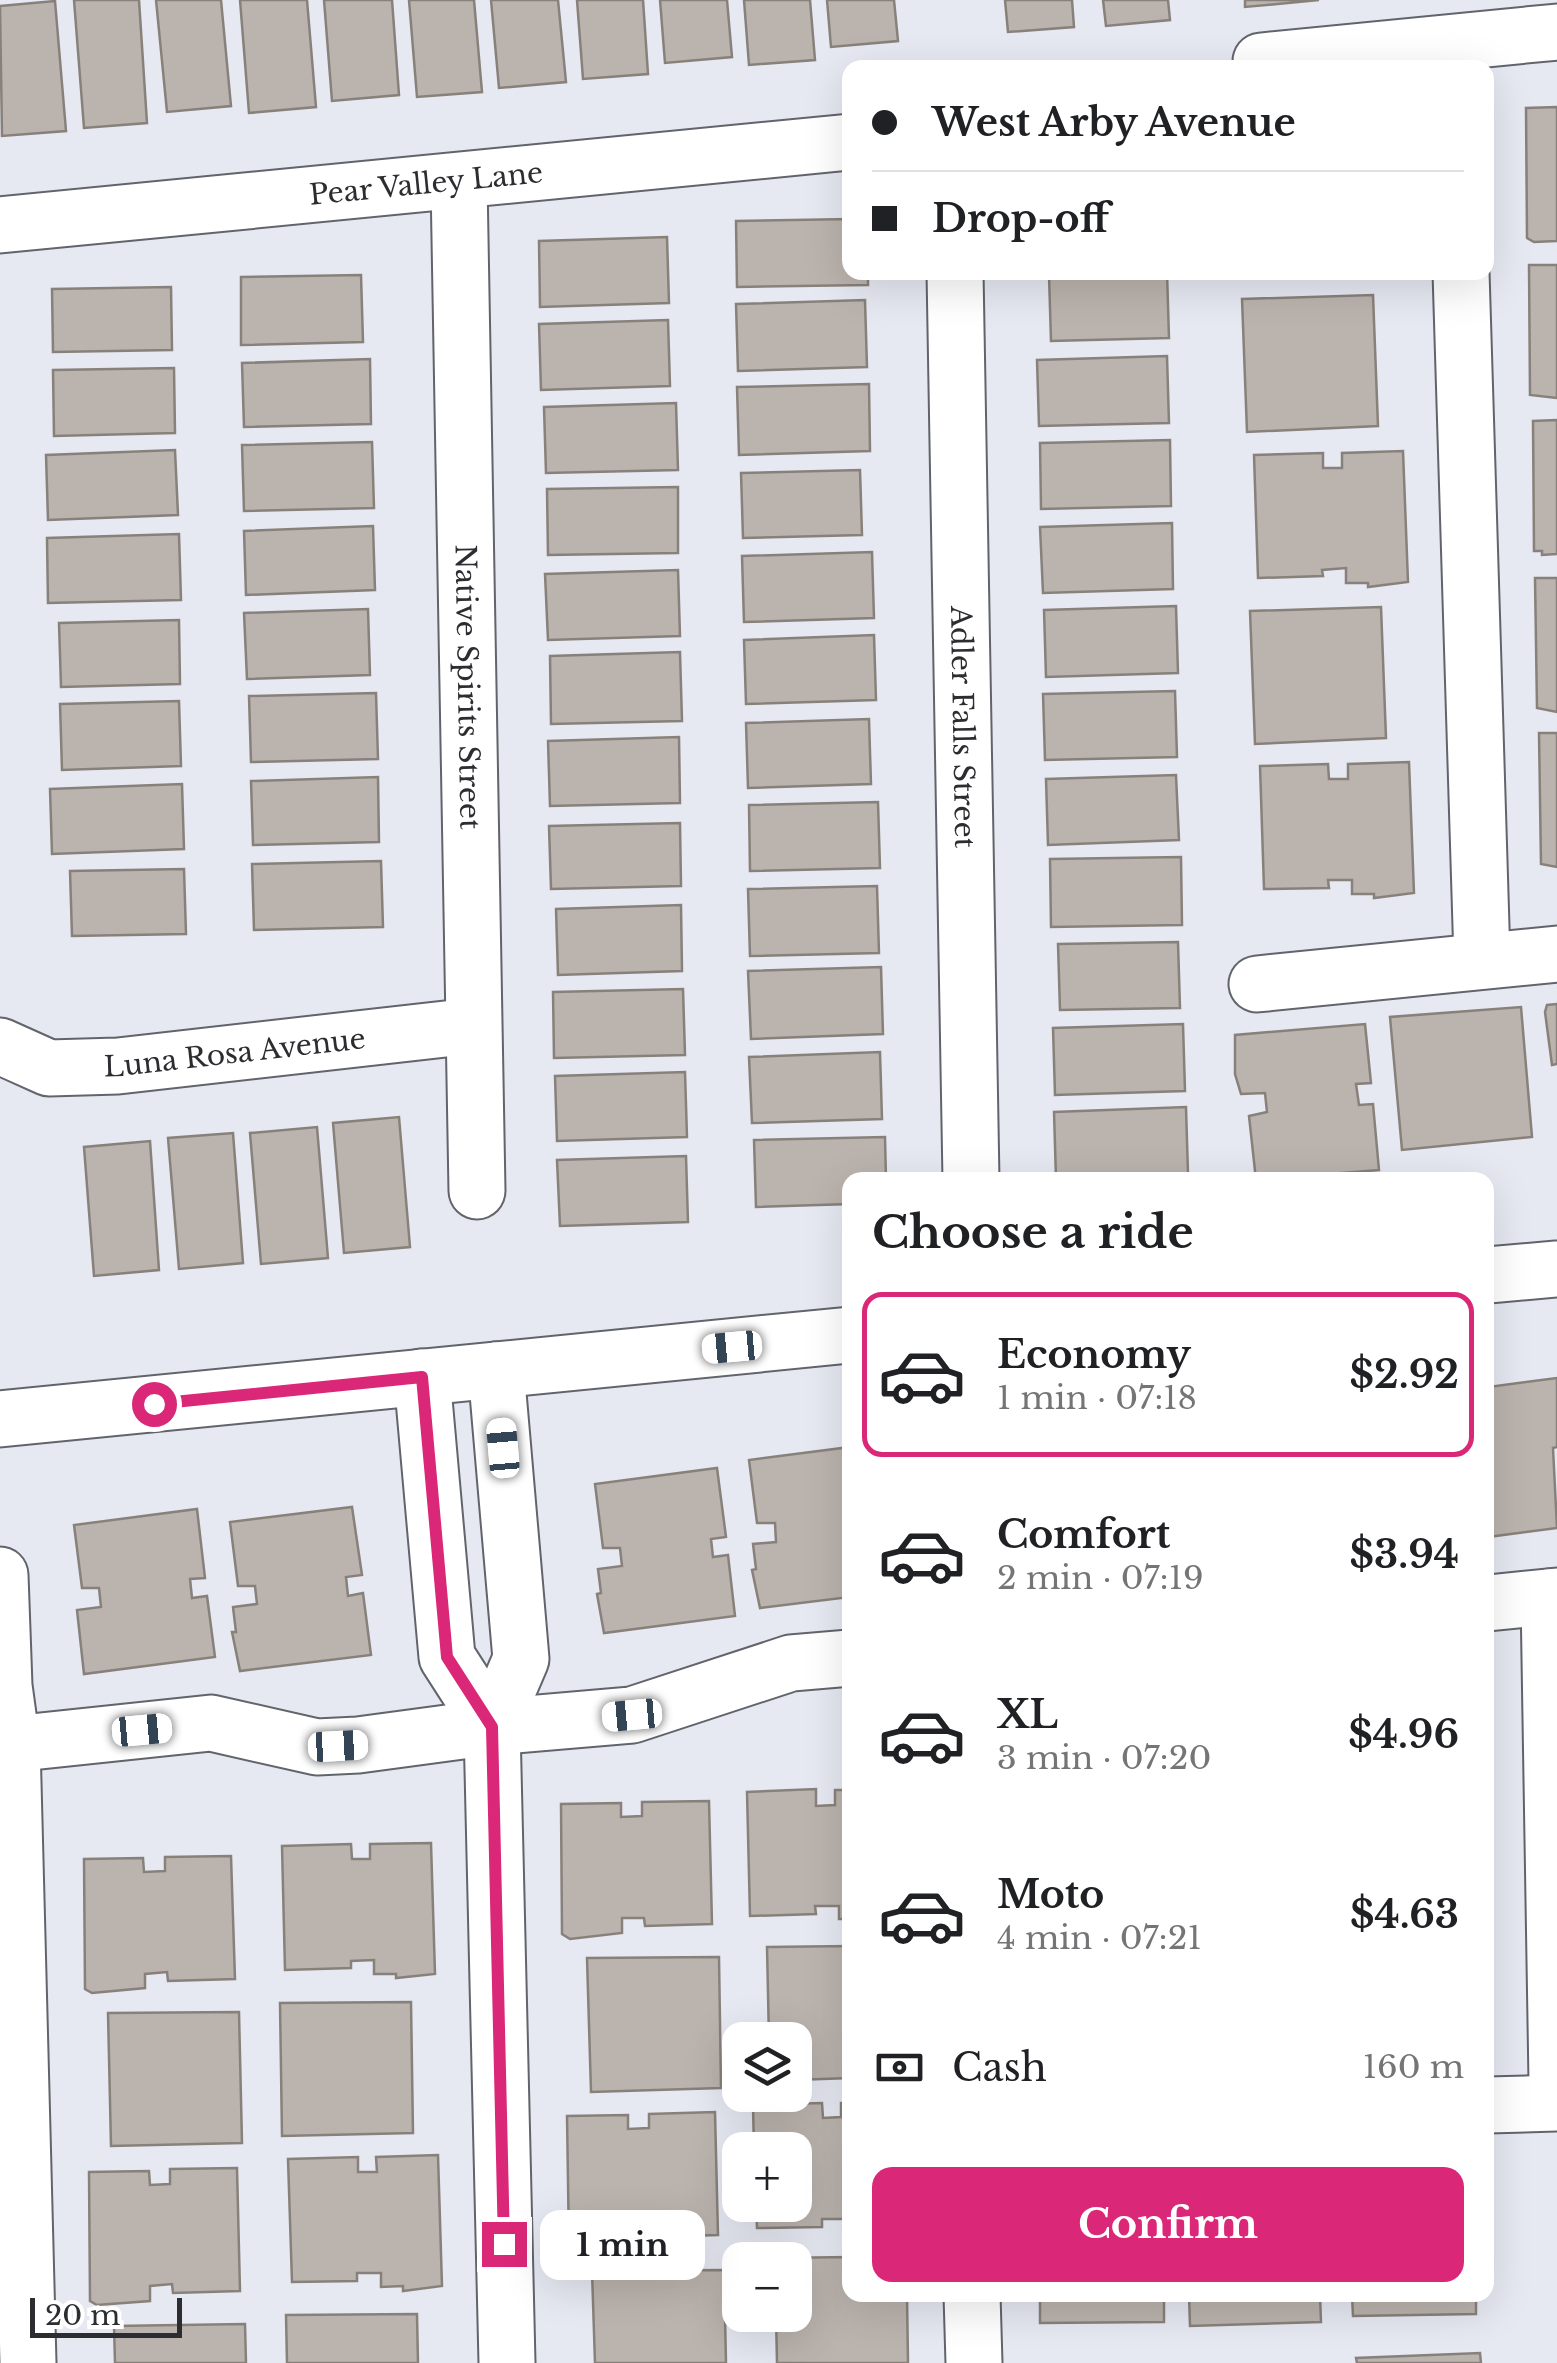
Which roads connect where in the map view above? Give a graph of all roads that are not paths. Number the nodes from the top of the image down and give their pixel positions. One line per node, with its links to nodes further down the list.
1 (1557, 32): 2 (street)
2 (1455, 55): 3 (street)
3 (1293, 60)
4 (842, 143): 5 (street, Pear Valley Lane)
5 (459, 182): 6 (street, Pear Valley Lane); 12 (street, Native Spirits Street)
6 (0, 225)
7 (955, 280): 14 (street, Adler Falls Street)
8 (1461, 280): 10 (street)
9 (1557, 954): 10 (street)
10 (1482, 959): 11 (street)
11 (1257, 984)
12 (472, 1026): 13 (street, Luna Rosa Avenue); 15 (street, Native Spirits Street)
13 (0, 1046)
14 (971, 1172)
15 (478, 1191)
16 (1557, 1269): 17 (street)
17 (1494, 1274)
18 (842, 1336): 19 (street)
19 (496, 1370): 20 (street); 22 (street)
20 (422, 1377): 21 (street); 23 (street)
21 (0, 1419)
22 (513, 1566): 23 (street); 28 (street)
23 (439, 1574): 28 (street)
24 (0, 1576): 29 (street)
25 (1553, 1596): 26 (street); 30 (street)
26 (1494, 1601)
27 (842, 1659): 28 (street)
28 (492, 1727): 29 (street); 35 (street)
29 (12, 1744): 34 (street)
30 (1557, 2082)
31 (1557, 2104): 32 (street)
32 (1494, 2105)
33 (972, 2302): 36 (street)
34 (28, 2363)
35 (506, 2363)
36 (974, 2363)

